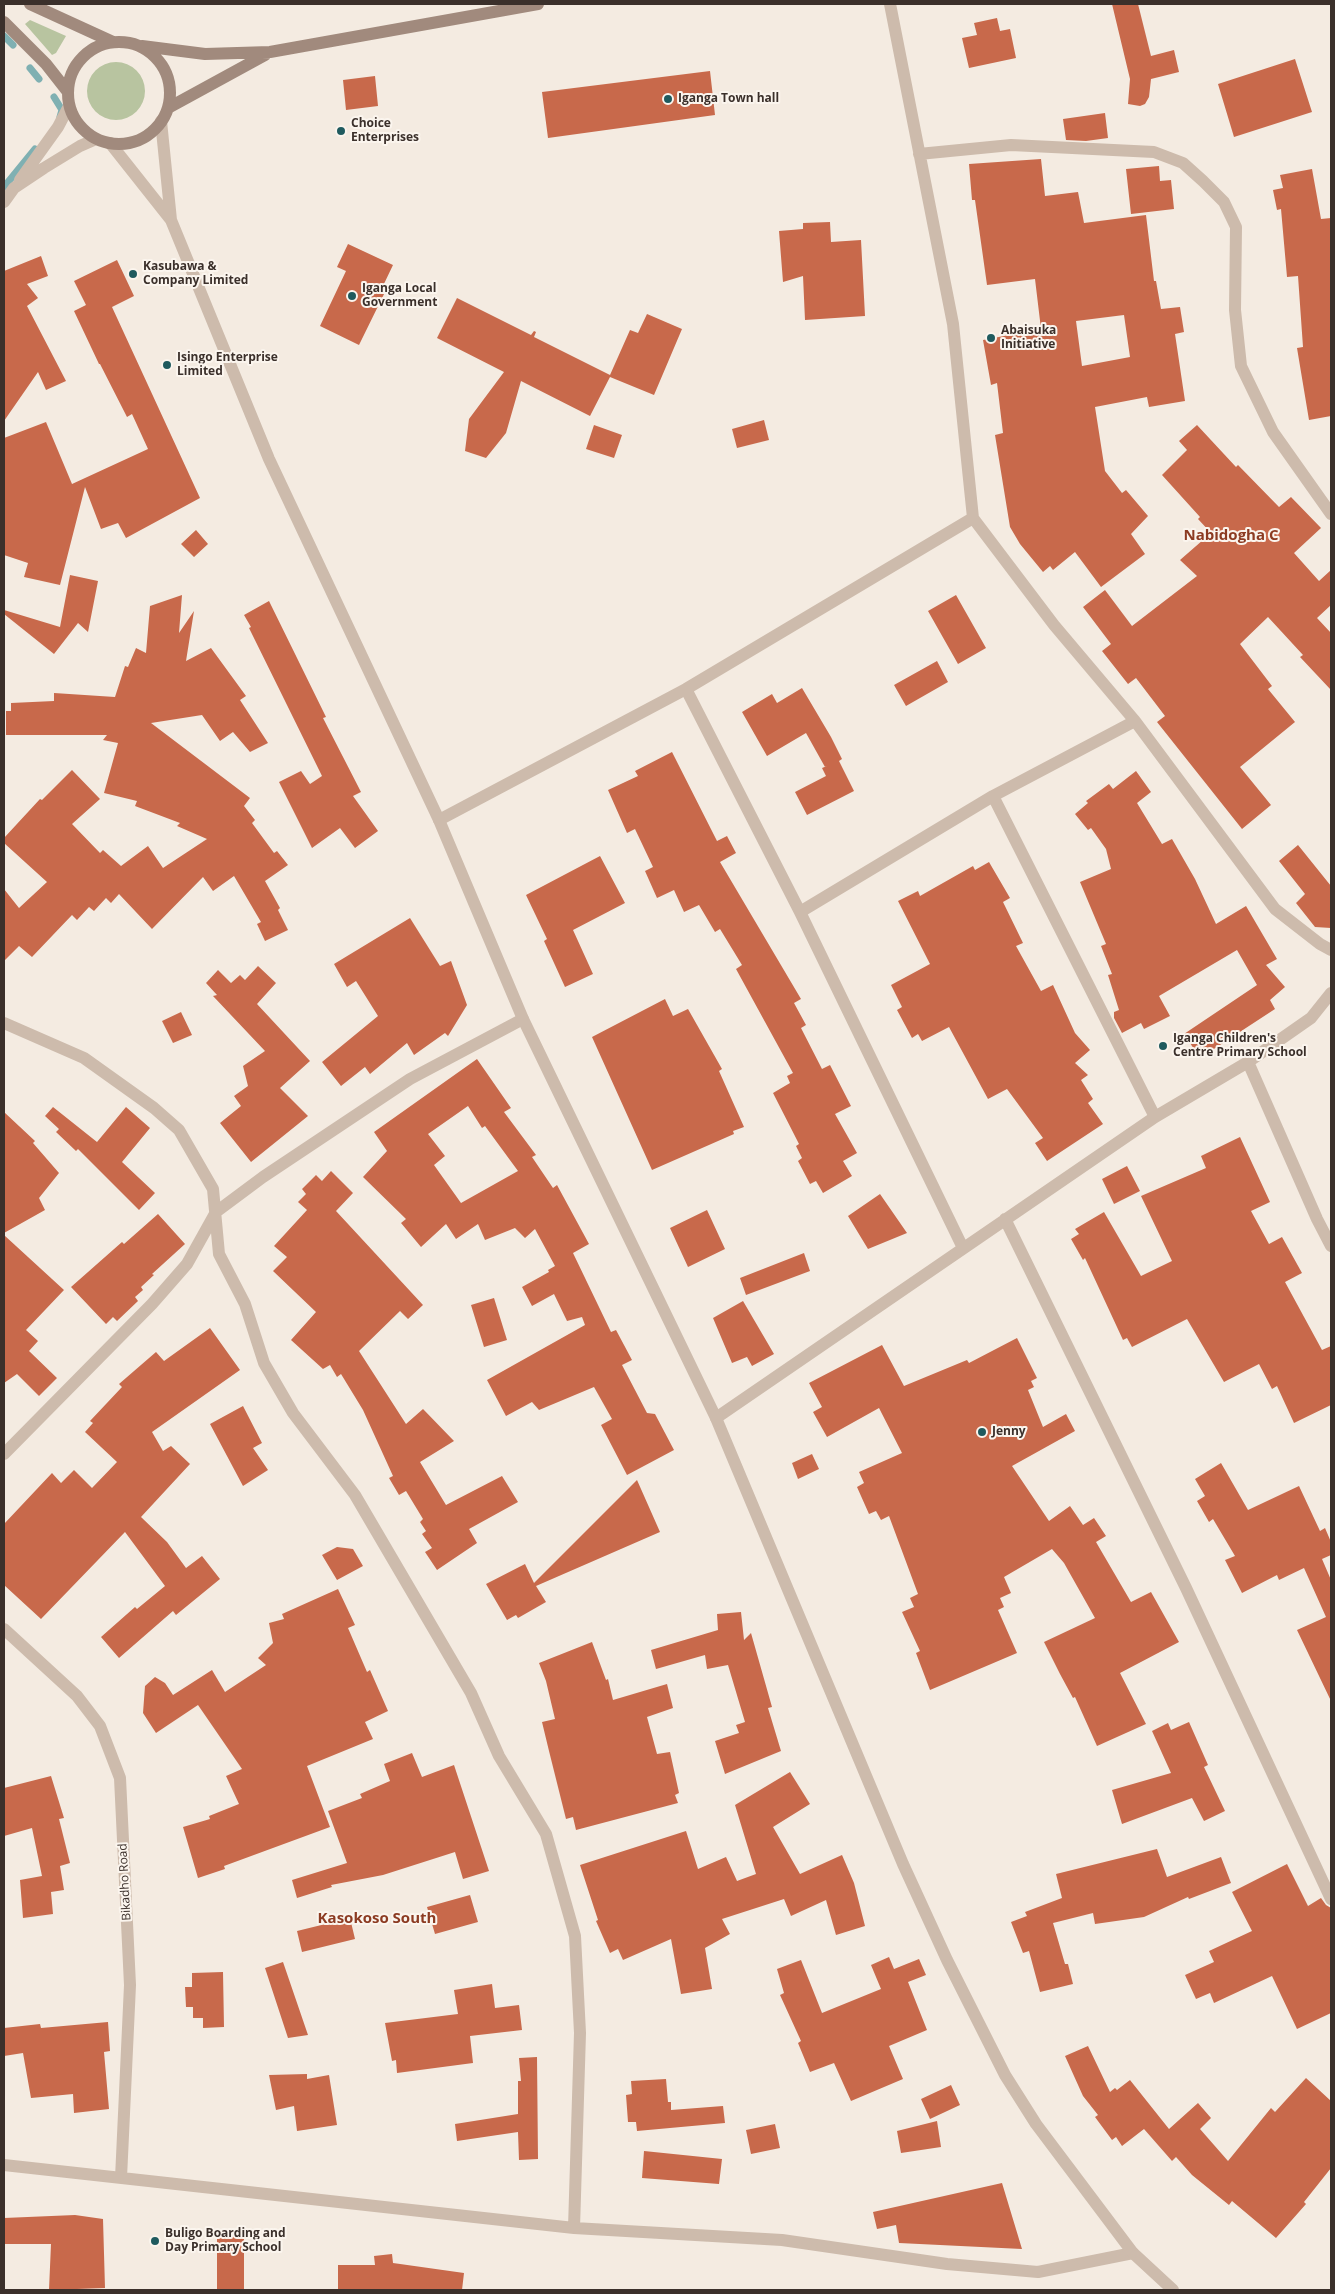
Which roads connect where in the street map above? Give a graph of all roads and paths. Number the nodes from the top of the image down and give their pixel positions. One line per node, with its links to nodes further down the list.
1 (30, 4): 5 (main road)
2 (538, 4): 7 (main road)
3 (890, 4): 14 (street)
4 (4, 22): 8 (main road)
5 (113, 42): 6 (main road); 8 (main road)
6 (142, 46): 7 (main road); 10 (main road)
7 (270, 52): 10 (main road)
8 (68, 92): 9 (main road)
9 (69, 106): 12 (main road); 15 (street)
10 (168, 108): 11 (main road)
11 (162, 121): 13 (main road); 17 (street)
12 (96, 139): 13 (main road); 15 (street)
13 (110, 143): 17 (street)
14 (919, 154): 18 (street); 19 (street)
15 (14, 188): 16 (street)
16 (4, 202)
17 (171, 220): 23 (street)
18 (1331, 514)
19 (973, 518): 20 (street); 21 (street)
20 (686, 689): 23 (street); 24 (street)
21 (1135, 721): 22 (street); 25 (street)
22 (993, 796): 24 (street); 30 (street)
23 (439, 820): 27 (street)
24 (800, 912): 34 (street)
25 (1331, 950)
26 (1331, 993): 29 (street)
27 (523, 1019): 31 (street); 35 (street)
28 (4, 1023): 31 (street)
29 (1248, 1062): 30 (street); 33 (street)
30 (1154, 1117): 32 (street)
31 (216, 1212): 36 (street); 41 (street)
32 (1005, 1219): 34 (street); 38 (street)
33 (1331, 1246)
34 (963, 1248): 35 (street)
35 (716, 1418): 42 (street)
36 (4, 1454)
37 (4, 1629): 40 (street, Bikadho Road)
38 (1331, 1899)
39 (4, 2165): 40 (street)
40 (122, 2178): 41 (street)
41 (574, 2228): 42 (street)
42 (1133, 2253): 43 (street)
43 (1173, 2290)

